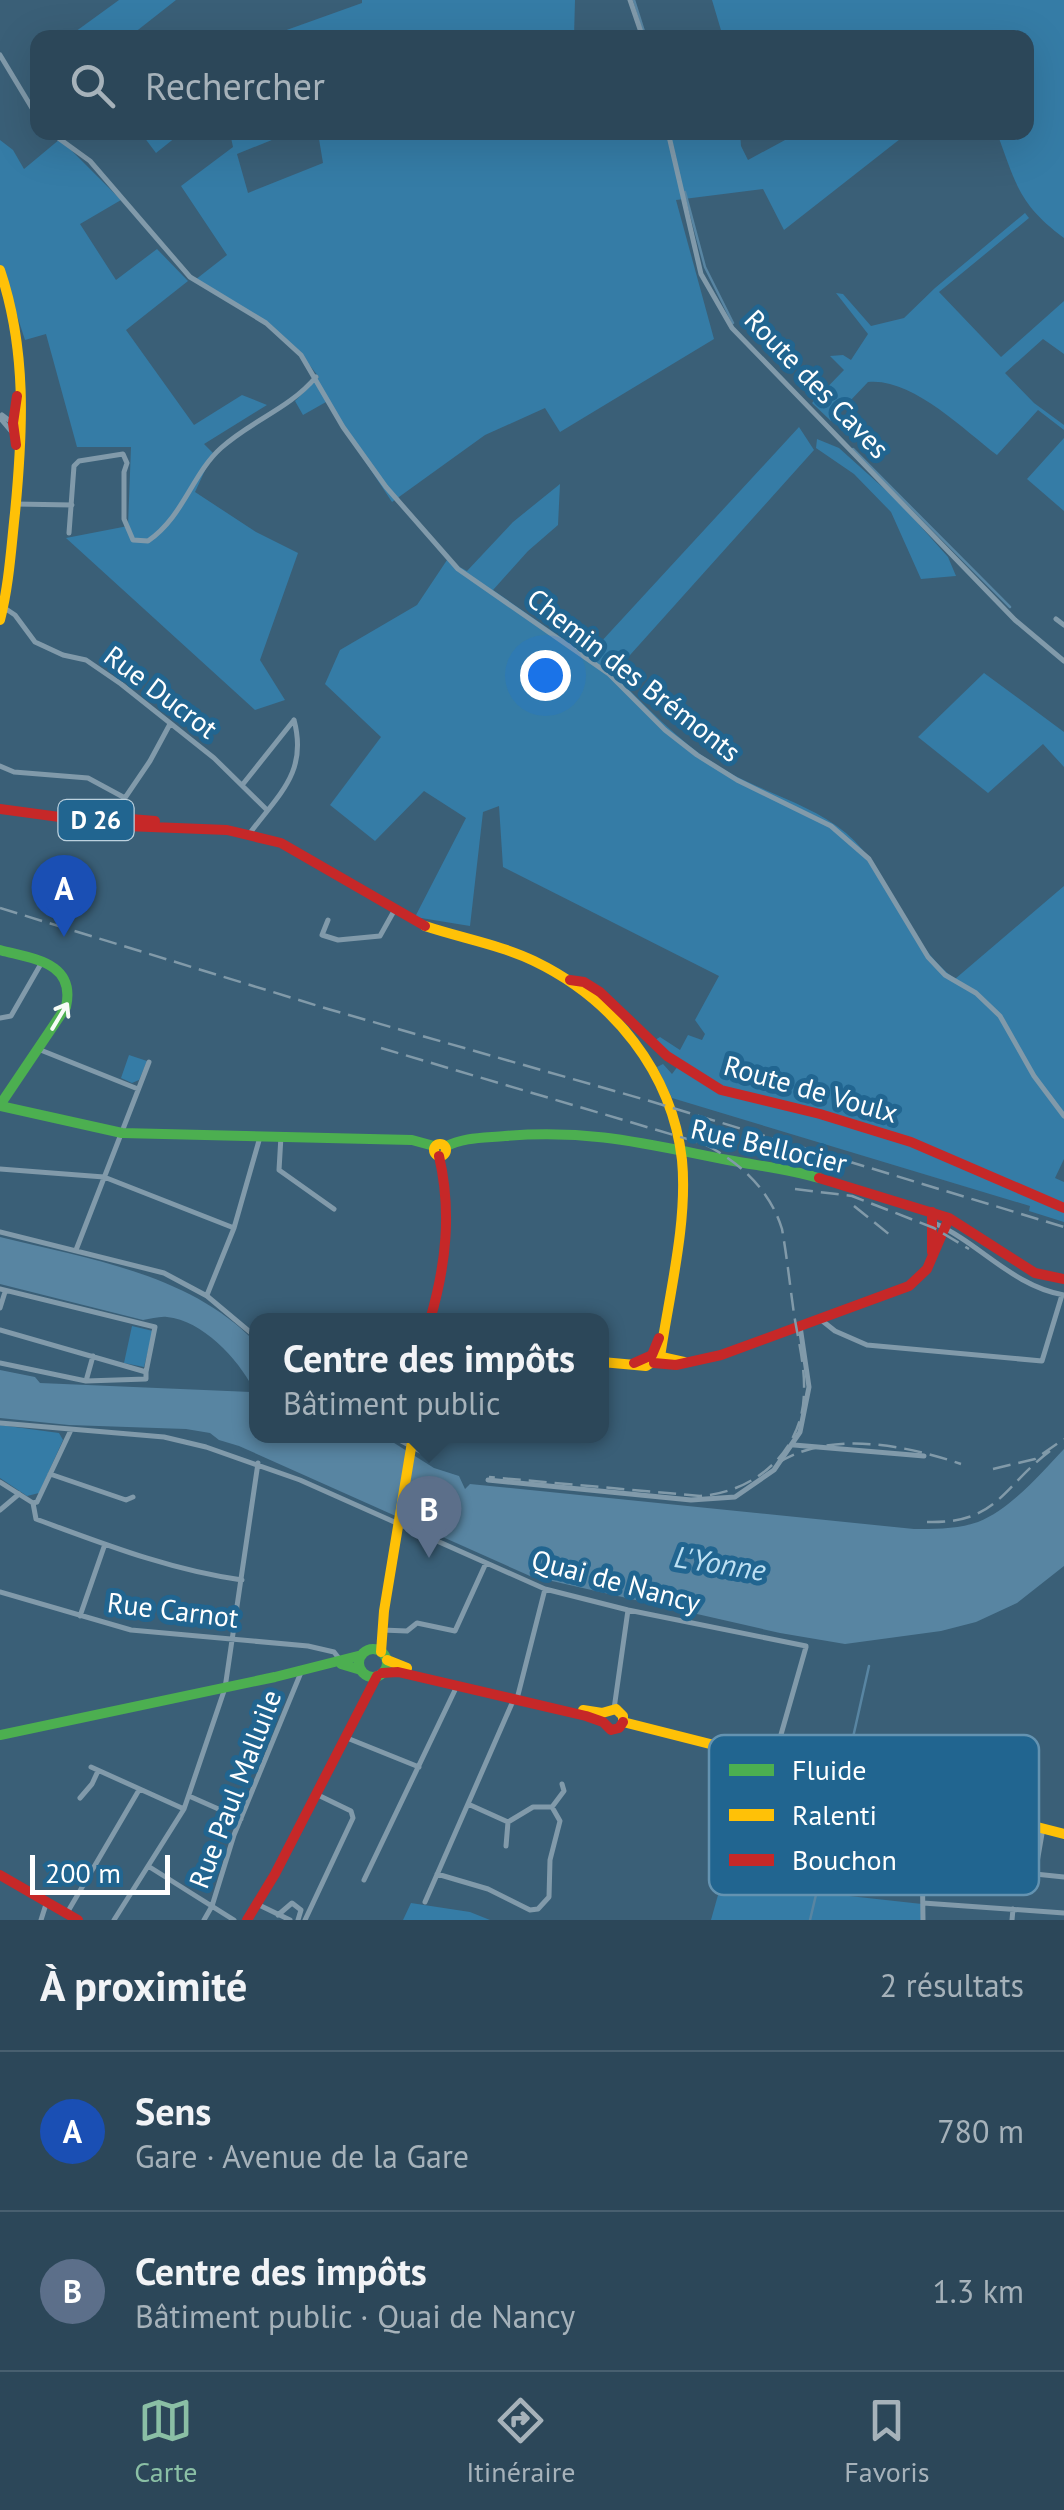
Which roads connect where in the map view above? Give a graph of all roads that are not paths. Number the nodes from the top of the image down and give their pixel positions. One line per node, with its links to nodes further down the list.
1 (630, 0): 2 (street)
2 (641, 30)
3 (0, 55): 4 (street)
4 (30, 105)
5 (61, 140): 8 (street, Chemin des Brémonts)
6 (670, 140): 20 (street, Route des Caves)
7 (0, 270): 9 (main road)
8 (316, 377): 14 (street); 40 (street, Chemin des Brémonts)
9 (20, 382): 10 (main road); 12 (main road)
10 (14, 408): 11 (street); 12 (main road)
11 (1, 416): 12 (street)
12 (14, 429): 13 (main road)
13 (15, 504): 14 (street); 16 (main road)
14 (72, 505): 15 (street)
15 (70, 533)
16 (3, 602): 18 (main road); 21 (street, Rue Ducrot)
17 (1056, 619): 19 (street)
18 (0, 620)
19 (1064, 625)
20 (1064, 661)
21 (170, 724): 23 (street, Rue Ducrot); 24 (street)
22 (0, 766): 24 (street)
23 (243, 784): 26 (street, Rue Ducrot); 26 (street)
24 (125, 798): 27 (street)
25 (0, 807): 27 (main road, D 26); 28 (main road, D 26)
26 (267, 810): 29 (street)
27 (112, 817): 28 (main road, D 26)
28 (192, 827): 29 (main road, D 26)
29 (250, 834): 30 (main road, D 26)
30 (394, 911): 31 (street); 34 (main road, D 26)
31 (328, 920)
32 (0, 950): 33 (main road)
33 (42, 962): 35 (street); 36 (main road, one-way to 33)
34 (568, 980): 47 (main road, Route de Voulx / D 26); 64 (main road)
35 (0, 1018)
36 (38, 1050): 38 (street); 39 (main road)
37 (150, 1062): 38 (street)
38 (138, 1090): 41 (street)
39 (0, 1106): 41 (main road, Rue Bellocier)
40 (1064, 1116)
41 (122, 1132): 43 (main road, Rue Bellocier); 46 (street)
42 (281, 1136): 43 (main road, Rue Bellocier); 44 (main road, Rue Bellocier); 48 (street)
43 (260, 1137): 50 (street)
44 (439, 1150): 49 (main road, Rue Bellocier); 58 (main road)
45 (0, 1170): 46 (street)
46 (104, 1177): 50 (street); 52 (street)
47 (1064, 1208)
48 (334, 1209)
49 (940, 1220): 53 (main road, Rue Bellocier); 55 (street); 59 (main road)
50 (234, 1228): 56 (street)
51 (0, 1232): 52 (street)
52 (76, 1250): 56 (street)
53 (1064, 1279)
54 (3, 1290): 57 (street); 68 (street)
55 (1063, 1295): 59 (street)
56 (207, 1296): 62 (street)
57 (0, 1308)
58 (434, 1313)
59 (820, 1319): 60 (main road)
60 (800, 1326): 65 (main road); 75 (street)
61 (0, 1330): 63 (street)
62 (249, 1331)
63 (93, 1356): 68 (street); 69 (street)
64 (658, 1358): 65 (main road); 65 (main road); 66 (main road)
65 (686, 1362)
66 (609, 1363)
67 (0, 1364): 69 (street)
68 (146, 1372): 69 (street)
69 (86, 1381)
70 (0, 1423): 71 (street, Quai de Nancy)
71 (70, 1431): 77 (street, Quai de Nancy); 78 (street)
72 (405, 1443): 74 (street)
73 (412, 1443): 90 (main road)
74 (429, 1443)
75 (794, 1445): 76 (street); 79 (street)
76 (924, 1456)
77 (258, 1463): 86 (street, Quai de Nancy); 87 (street)
78 (50, 1474): 82 (street); 83 (street)
79 (488, 1480)
80 (0, 1482): 81 (street)
81 (19, 1494): 83 (street); 84 (street)
82 (133, 1497)
83 (33, 1504): 85 (street)
84 (0, 1510)
85 (105, 1544): 87 (street); 92 (street)
86 (486, 1563): 88 (street, Quai de Nancy); 93 (street)
87 (242, 1580): 94 (street)
88 (545, 1589): 91 (street, Quai de Nancy); 101 (street)
89 (0, 1592): 92 (street, Rue Carnot)
90 (384, 1610): 93 (main road); 95 (main road)
91 (628, 1610): 102 (street); 105 (street, Quai de Nancy)
92 (80, 1616): 94 (street, Rue Carnot)
93 (382, 1630): 95 (main road)
94 (233, 1637): 96 (street, Rue Carnot); 100 (street)
95 (376, 1654): 96 (main road); 98 (main road); 98 (main road); 101 (main road)
96 (338, 1656): 97 (main road)
97 (304, 1670): 98 (main road); 100 (main road); 117 (street, Rue Paul Malluile)
98 (371, 1673): 99 (main road); 106 (main road)
99 (458, 1685): 101 (main road); 108 (street)
100 (225, 1688): 104 (main road); 112 (street)
101 (516, 1697): 102 (main road); 114 (street)
102 (607, 1714): 103 (main road); 103 (main road)
103 (623, 1722): 107 (main road)
104 (0, 1735)
105 (781, 1735)
106 (344, 1736): 108 (street); 111 (main road)
107 (709, 1743)
108 (419, 1767): 129 (street)
109 (562, 1784): 115 (street)
110 (140, 1790): 113 (street); 116 (street); 139 (street)
111 (316, 1794): 133 (main road); 146 (street)
112 (189, 1796): 116 (street); 117 (street)
113 (80, 1798)
114 (468, 1804): 118 (street); 125 (street)
115 (552, 1807): 118 (street); 125 (street)
116 (184, 1809): 124 (street)
117 (241, 1819): 135 (street, Rue Paul Malluile)
118 (508, 1822): 122 (street)
119 (1039, 1826): 120 (main road)
120 (1042, 1827): 121 (main road); 123 (street)
121 (1064, 1832)
122 (506, 1846)
123 (1039, 1850)
124 (148, 1866): 135 (street); 141 (street)
125 (437, 1874): 132 (street)
126 (1039, 1874): 128 (street)
127 (0, 1876): 131 (main road)
128 (1064, 1878)
129 (364, 1880)
130 (922, 1895): 134 (street)
131 (47, 1901): 139 (main road); 140 (street)
132 (425, 1902)
133 (257, 1904): 138 (street); 144 (main road)
134 (922, 1904): 136 (street); 147 (street)
135 (212, 1906): 142 (street, Rue Paul Malluile); 143 (street)
136 (1013, 1910): 137 (street); 148 (street)
137 (1064, 1912)
138 (278, 1915): 145 (street); 146 (street)
139 (72, 1916)
140 (41, 1920)
141 (114, 1920)
142 (204, 1920)
143 (234, 1920)
144 (247, 1920)
145 (290, 1920)
146 (302, 1920)
147 (923, 1920)
148 (1012, 1920)

